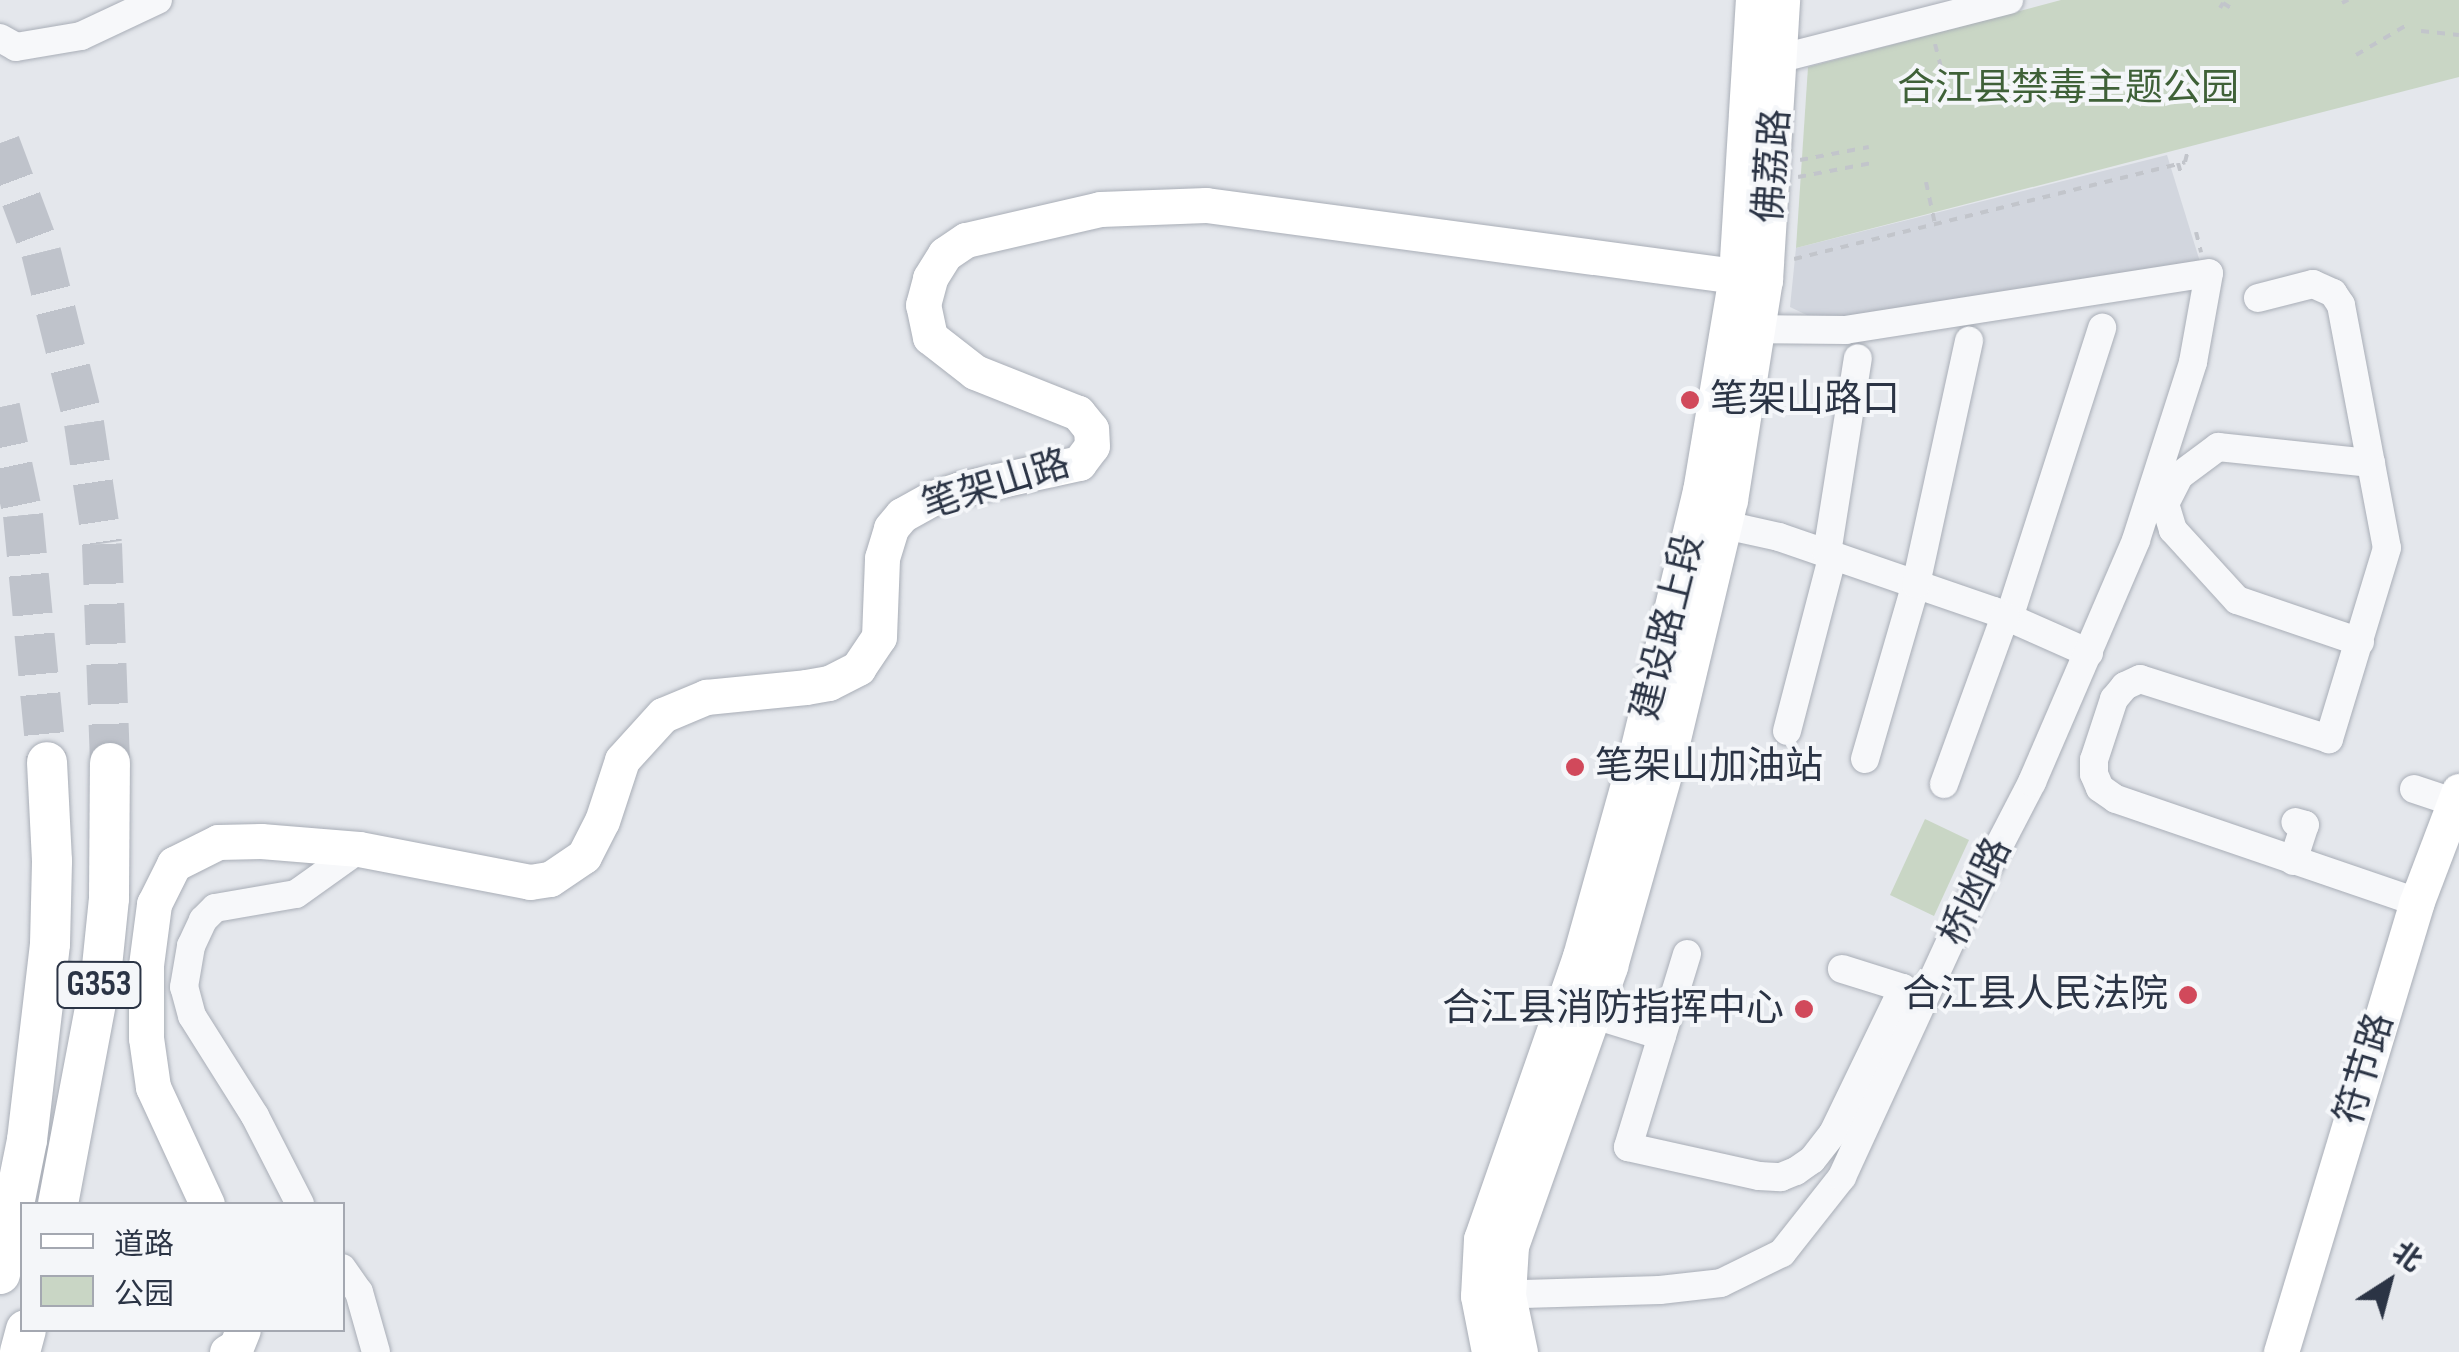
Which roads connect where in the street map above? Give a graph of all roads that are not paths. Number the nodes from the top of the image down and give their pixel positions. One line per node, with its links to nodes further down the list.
1 (158, 0): 5 (street)
2 (1753, 0): 6 (main road, 佛荔路)
3 (1782, 0): 6 (main road, 佛荔路)
4 (2010, 0): 6 (street)
5 (0, 38)
6 (1766, 62): 7 (main road, 佛荔路)
7 (1763, 272): 10 (main road, 佛荔路); 28 (main road, 笔架山路)
8 (2258, 298): 13 (street)
9 (2102, 328): 17 (street)
10 (1743, 329): 14 (main road, 建设路上段); 19 (street, 桥凼路); 33 (main road, 建设路上段)
11 (1969, 341): 16 (street)
12 (1858, 358): 15 (street)
13 (2356, 453): 18 (street); 18 (street)
14 (1725, 524): 15 (street); 33 (main road, 建设路上段)
15 (1830, 554): 16 (street); 20 (street)
16 (1916, 584): 17 (street); 21 (street)
17 (2008, 617): 19 (street); 24 (street)
18 (2360, 642): 29 (street)
19 (2089, 654): 40 (street, 桥凼路)
20 (1786, 731)
21 (1865, 758)
22 (47, 762): 39 (highway, G353)
23 (110, 763): 35 (highway, G353)
24 (1944, 784)
25 (2414, 788): 26 (street)
26 (2456, 796): 30 (main road, 符节路)
27 (2295, 822): 29 (street)
28 (358, 849): 36 (main road, 笔架山路); 37 (street)
29 (2293, 861): 30 (street)
30 (2417, 902): 46 (main road, 符节路)
31 (1687, 954): 34 (street)
32 (1842, 969): 34 (street)
33 (1579, 1010): 34 (street); 40 (main road, 建设路上段)
34 (1662, 1036)
35 (58, 1202)
36 (206, 1202)
37 (299, 1202)
38 (345, 1272): 43 (street)
39 (0, 1274)
40 (1493, 1295): 44 (main road, 建设路上段); 45 (main road, 建设路上段)
41 (241, 1332): 42 (main road)
42 (227, 1352)
43 (376, 1352)
44 (1489, 1352)
45 (1520, 1352)
46 (2281, 1352)

